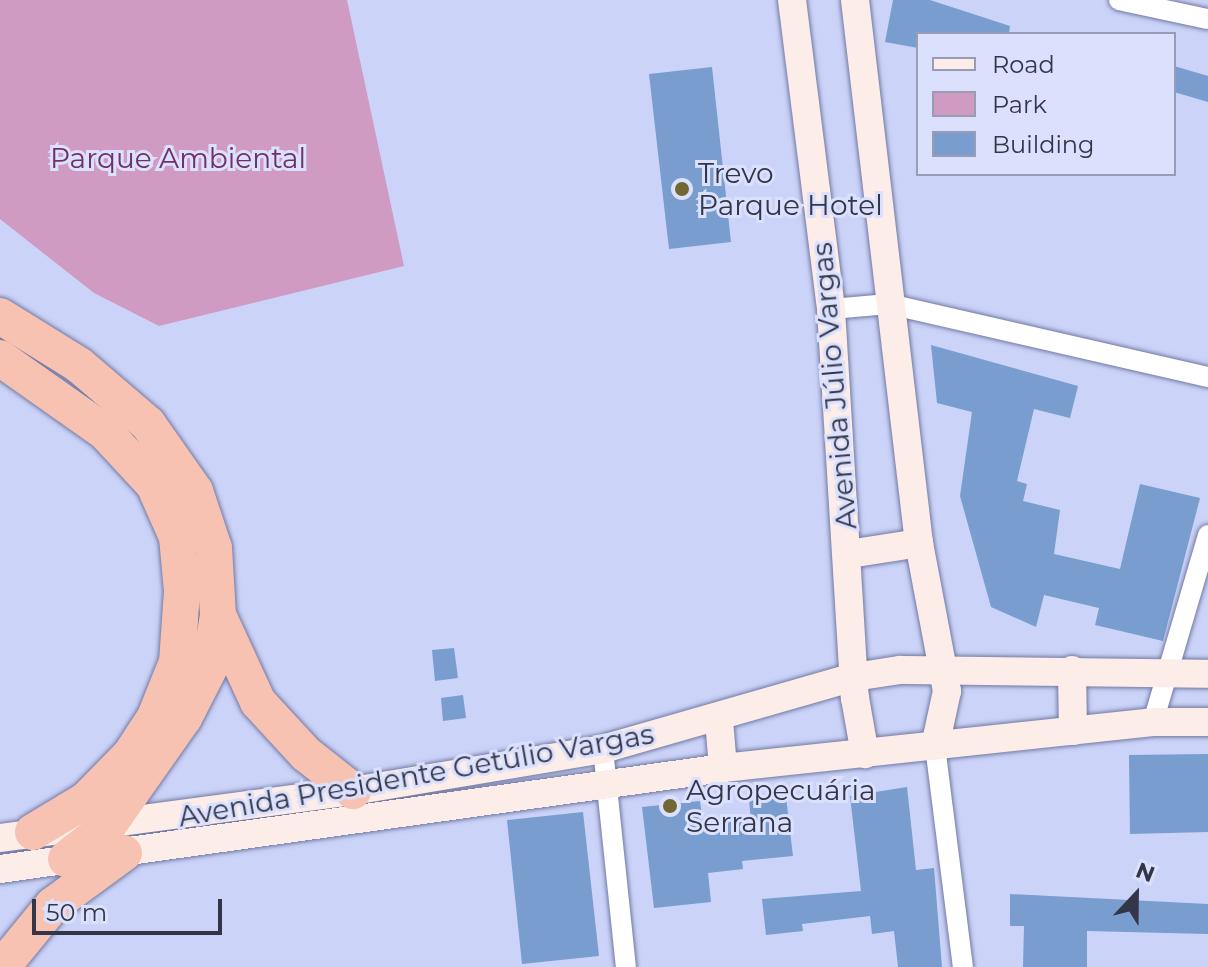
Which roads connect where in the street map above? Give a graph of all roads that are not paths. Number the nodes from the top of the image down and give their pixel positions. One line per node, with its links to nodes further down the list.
1 (792, 0): 6 (main road, Avenida Júlio Vargas)
2 (855, 0): 5 (main road)
3 (1119, 0): 4 (street)
4 (1208, 19)
5 (889, 304): 6 (street); 9 (street); 11 (main road)
6 (831, 309): 12 (main road, Avenida Júlio Vargas)
7 (0, 316): 13 (highway)
8 (0, 358): 29 (highway)
9 (1208, 377)
10 (1208, 535): 16 (street)
11 (919, 543): 12 (main road); 14 (main road)
12 (849, 554): 18 (main road, Avenida Júlio Vargas)
13 (218, 615): 28 (highway); 30 (highway)
14 (943, 666): 15 (main road, Avenida Presidente Getúlio Vargas); 18 (main road, Avenida Presidente Getúlio Vargas); 23 (main road)
15 (1072, 670): 16 (main road, Avenida Presidente Getúlio Vargas); 22 (main road)
16 (1165, 673): 17 (main road, Avenida Presidente Getúlio Vargas); 20 (street)
17 (1208, 674)
18 (854, 677): 19 (main road, Avenida Presidente Getúlio Vargas); 25 (main road, Avenida Júlio Vargas)
19 (719, 720): 24 (main road, Avenida Presidente Getúlio Vargas); 26 (main road)
20 (1153, 722): 21 (main road, Avenida Presidente Getúlio Vargas); 22 (main road, Avenida Presidente Getúlio Vargas)
21 (1208, 722)
22 (1073, 731): 23 (main road, Avenida Presidente Getúlio Vargas)
23 (935, 746): 25 (main road, Avenida Presidente Getúlio Vargas); 35 (street)
24 (603, 749): 27 (street); 28 (main road, Avenida Presidente Getúlio Vargas)
25 (865, 754): 26 (main road, Avenida Presidente Getúlio Vargas)
26 (723, 768): 27 (main road, Avenida Presidente Getúlio Vargas)
27 (608, 787): 30 (main road, Avenida Presidente Getúlio Vargas); 34 (street)
28 (353, 791): 30 (main road, Avenida Presidente Getúlio Vargas)
29 (17, 835): 30 (main road, Avenida Presidente Getúlio Vargas)
30 (116, 839): 31 (highway); 33 (highway)
31 (66, 859): 32 (main road)
32 (0, 869)
33 (2, 967)
34 (626, 967)
35 (963, 967)

